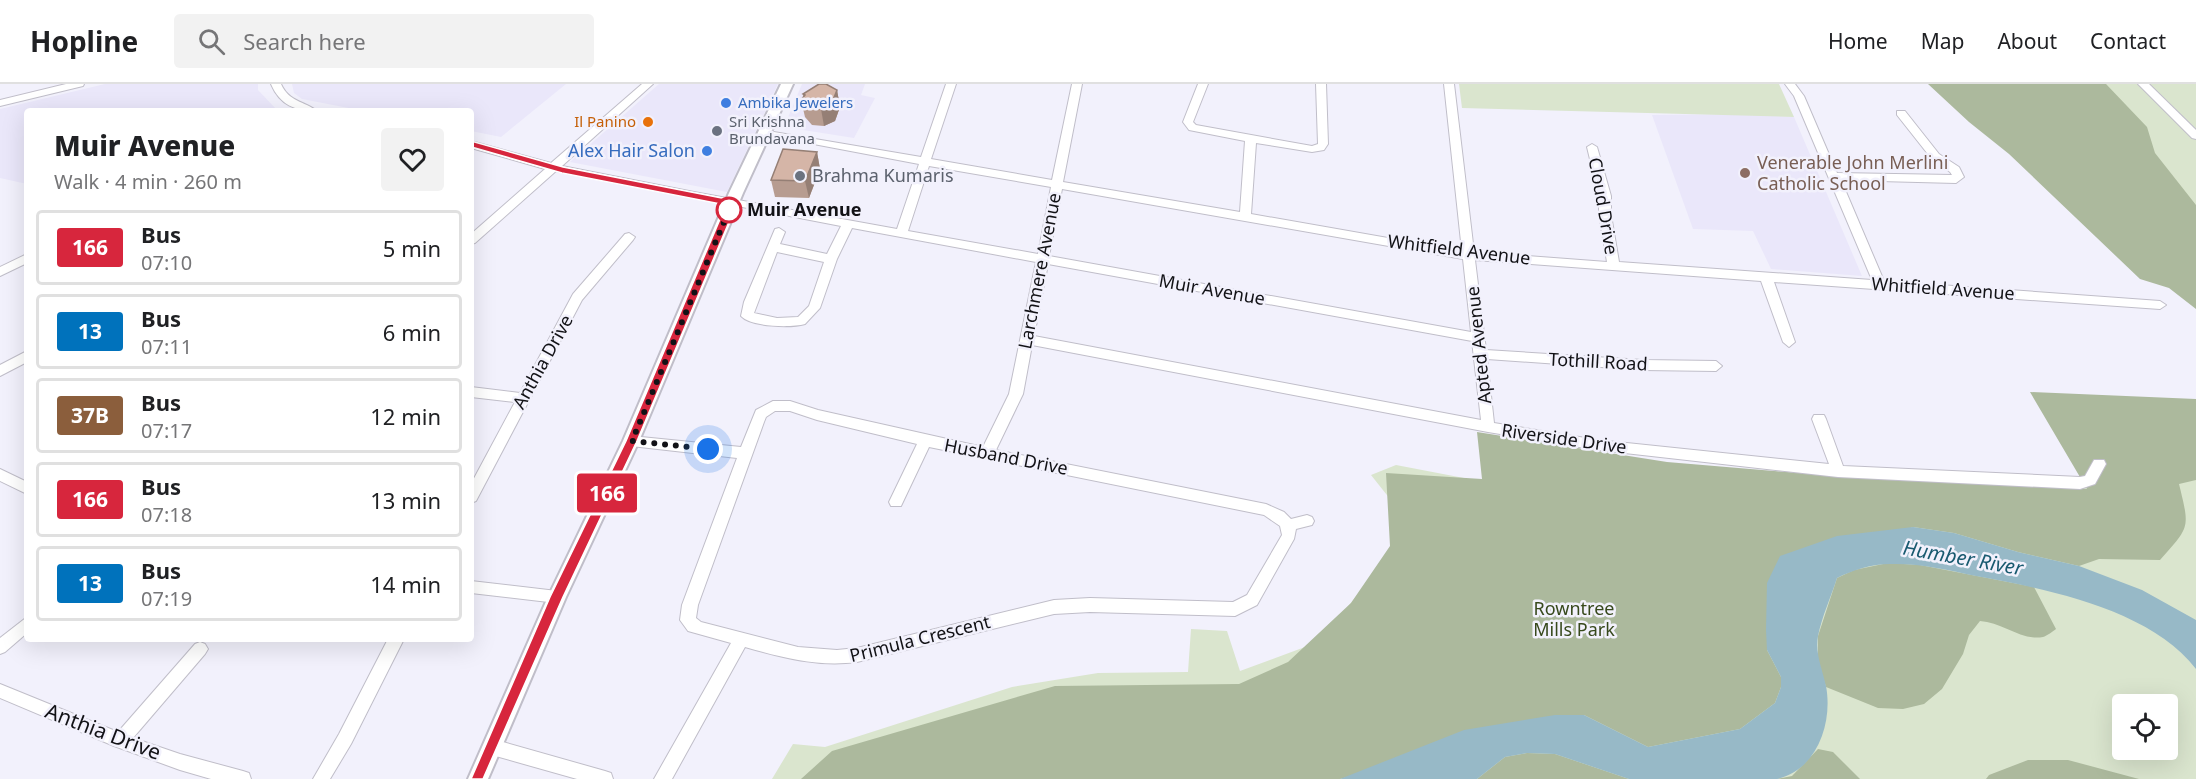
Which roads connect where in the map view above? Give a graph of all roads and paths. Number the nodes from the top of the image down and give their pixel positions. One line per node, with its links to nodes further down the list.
1 (79, 84): 12 (street)
2 (276, 84): 13 (street)
3 (648, 84): 21 (street)
4 (788, 84): 15 (main road)
5 (951, 84): 20 (street)
6 (1077, 84): 23 (street, Larchmere Avenue)
7 (1203, 84): 17 (street)
8 (1321, 84): 17 (street)
9 (1449, 84): 32 (street, Apted Avenue)
10 (1790, 84): 22 (street)
11 (2143, 84): 16 (street)
12 (0, 103)
13 (303, 108)
14 (1902, 113): 22 (street)
15 (766, 132): 20 (street, Whitfield Avenue); 24 (main road)
16 (2196, 136)
17 (1251, 138): 25 (street)
18 (474, 145): 21 (street, Muir Avenue)
19 (1592, 147): 36 (street, Cloud Drive)
20 (927, 162): 23 (street, Whitfield Avenue); 28 (street)
21 (552, 167): 24 (street, Muir Avenue); 29 (street)
22 (1833, 176): 39 (street)
23 (1057, 183): 25 (street, Whitfield Avenue); 34 (street, Larchmere Avenue)
24 (732, 203): 26 (street, Muir Avenue); 52 (main road)
25 (1245, 217): 32 (street, Whitfield Avenue)
26 (848, 224): 28 (street, Muir Avenue); 33 (street)
27 (778, 232): 31 (street)
28 (901, 234): 34 (street, Muir Avenue)
29 (474, 237)
30 (629, 237): 49 (street, Anthia Drive)
31 (772, 247): 33 (street); 33 (street)
32 (1470, 255): 36 (street, Whitfield Avenue); 41 (street, Apted Avenue)
33 (831, 259)
34 (1041, 259): 41 (street, Muir Avenue); 42 (street, Larchmere Avenue)
35 (24, 260): 37 (street)
36 (1614, 266): 38 (street, Whitfield Avenue)
37 (0, 272)
38 (1766, 277): 39 (street, Whitfield Avenue); 43 (street)
39 (1880, 285): 40 (street, Whitfield Avenue)
40 (2160, 305)
41 (1479, 338): 44 (street, Apted Avenue)
42 (1027, 339): 51 (street, Riverside Drive); 54 (street, Larchmere Avenue)
43 (1789, 342)
44 (1480, 354): 46 (street, Tothill Road); 51 (street, Apted Avenue)
45 (24, 358): 47 (street)
46 (1716, 366)
47 (0, 371)
48 (474, 393): 49 (street)
49 (522, 398): 60 (street, Anthia Drive)
50 (1819, 419): 57 (street)
51 (1488, 427): 57 (street, Riverside Drive)
52 (632, 441): 55 (street); 65 (main road)
53 (925, 441): 54 (street, Husband Drive); 55 (street, Husband Drive); 61 (street)
54 (988, 452): 63 (street, Husband Drive)
55 (745, 453): 67 (street, Primula Crescent)
56 (2099, 464): 57 (street, Riverside Drive)
57 (1838, 471)
58 (0, 475): 59 (street)
59 (24, 487)
60 (474, 491)
61 (897, 502)
62 (1307, 521): 63 (street)
63 (1288, 527): 67 (street, Primula Crescent)
64 (474, 587): 65 (street)
65 (557, 597): 73 (main road)
66 (24, 627): 69 (street)
67 (742, 638): 78 (street)
68 (394, 642): 75 (street)
69 (0, 647)
70 (200, 649): 72 (street)
71 (0, 691): 72 (street, Anthia Drive)
72 (120, 741): 74 (street, Anthia Drive)
73 (492, 747): 76 (main road); 77 (street)
74 (243, 779)
75 (321, 779)
76 (478, 779)
77 (605, 779)
78 (662, 779)

